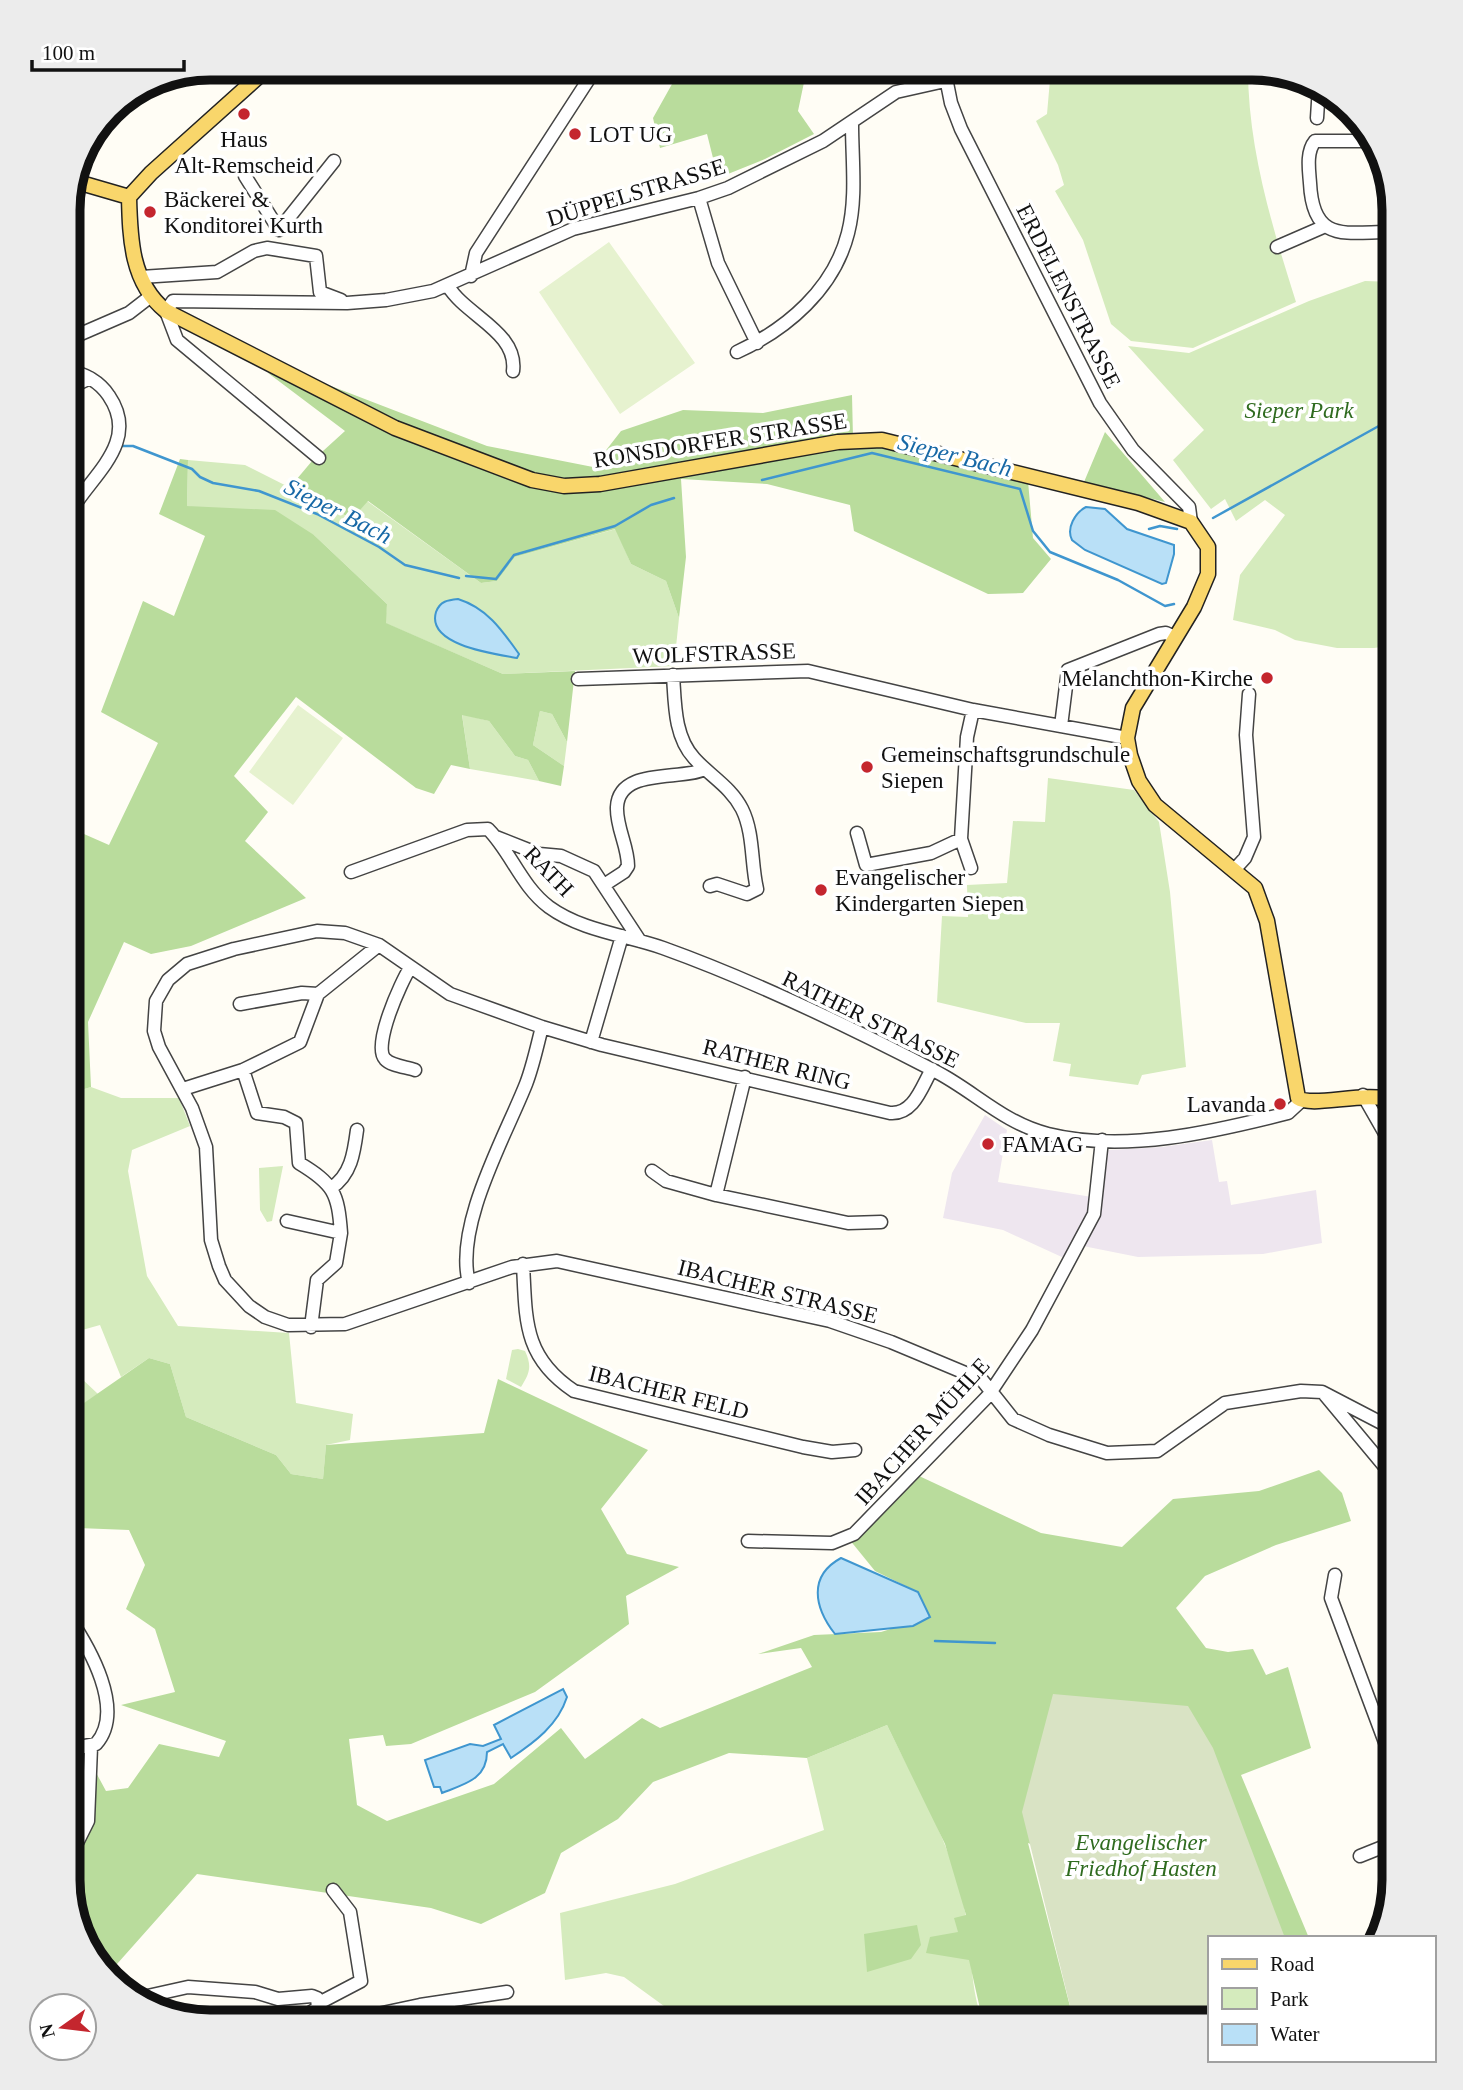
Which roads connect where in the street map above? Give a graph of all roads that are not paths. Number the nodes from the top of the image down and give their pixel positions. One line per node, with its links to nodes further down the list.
1 (254, 80): 12 (main road)
2 (588, 80): 19 (street)
3 (929, 81): 7 (street, DÜPPELSTRASSE)
4 (947, 81): 34 (street, ERDELENSTRASSE)
5 (1318, 99): 6 (street)
6 (1317, 118)
7 (852, 124): 13 (street, DÜPPELSTRASSE); 26 (street)
8 (1362, 141): 14 (street)
9 (334, 162): 15 (street)
10 (245, 176): 15 (street)
11 (84, 184): 12 (main road)
12 (129, 197): 20 (main road, RONSDORFER STRASSE)
13 (699, 198): 19 (street, DÜPPELSTRASSE); 26 (street)
14 (1323, 227): 16 (street); 17 (street)
15 (279, 230): 18 (street)
16 (1382, 232)
17 (1277, 247)
18 (275, 249): 20 (street); 23 (street)
19 (471, 276): 21 (street, DÜPPELSTRASSE)
20 (141, 277): 22 (main road, RONSDORFER STRASSE)
21 (448, 286): 23 (street, DÜPPELSTRASSE); 28 (street)
22 (151, 296): 24 (main road, RONSDORFER STRASSE); 25 (street)
23 (344, 303): 24 (street, DÜPPELSTRASSE)
24 (166, 311): 32 (street); 34 (main road, RONSDORFER STRASSE)
25 (81, 334)
26 (757, 343): 27 (street)
27 (737, 352)
28 (513, 371)
29 (81, 375): 30 (street)
30 (90, 378): 31 (street); 33 (street)
31 (81, 382)
32 (319, 458)
33 (81, 498)
34 (1191, 522): 35 (main road)
35 (1175, 637): 40 (street); 41 (main road)
36 (673, 675): 37 (street, WOLFSTRASSE); 39 (street, WOLFSTRASSE); 42 (street)
37 (578, 680)
38 (1250, 694): 47 (street)
39 (973, 710): 40 (street, WOLFSTRASSE); 45 (street)
40 (1061, 726): 41 (street, WOLFSTRASSE)
41 (1127, 738): 47 (main road)
42 (705, 769): 49 (street, RATH); 50 (street)
43 (857, 833): 45 (street)
44 (496, 837): 48 (street, RATH); 49 (street, RATH); 51 (street, RATH)
45 (961, 839): 46 (street)
46 (971, 868)
47 (1235, 869): 66 (main road)
48 (351, 872)
49 (604, 885): 52 (street, RATH)
50 (710, 886)
51 (622, 936): 52 (street, RATHER STRASSE); 58 (street)
52 (640, 941): 59 (street, RATHER STRASSE)
53 (379, 945): 54 (street, RATHER RING); 55 (street); 63 (street, RATHER RING)
54 (410, 968): 57 (street, RATHER RING); 61 (street)
55 (318, 994): 56 (street); 60 (street)
56 (240, 1004)
57 (542, 1027): 58 (street, RATHER RING); 77 (street)
58 (591, 1042): 62 (street, RATHER RING)
59 (932, 1069): 62 (street, RATHER RING); 69 (street, RATHER STRASSE)
60 (243, 1070): 63 (street); 71 (street)
61 (415, 1070)
62 (744, 1077): 72 (street)
63 (183, 1089): 78 (street, RATHER RING)
64 (1363, 1095): 65 (main road); 66 (main road); 67 (street)
65 (1382, 1099)
66 (1301, 1101): 69 (street, RATHER STRASSE)
67 (1382, 1128)
68 (357, 1130): 71 (street)
69 (1102, 1140): 79 (street, IBACHER MÜHLE)
70 (652, 1171): 72 (street)
71 (331, 1188): 75 (street)
72 (716, 1195): 74 (street)
73 (287, 1221): 75 (street)
74 (881, 1222)
75 (341, 1233): 78 (street)
76 (523, 1264): 77 (street, IBACHER STRASSE); 79 (street, IBACHER STRASSE); 82 (street, IBACHER FELD)
77 (469, 1283): 78 (street, IBACHER STRASSE)
78 (311, 1327)
79 (991, 1392): 80 (street, IBACHER STRASSE); 84 (street, IBACHER MÜHLE)
80 (1322, 1392): 81 (street, IBACHER STRASSE); 83 (street)
81 (1382, 1423)
82 (855, 1450)
83 (1382, 1464)
84 (748, 1541)
85 (1335, 1575): 87 (street)
86 (80, 1636): 88 (street)
87 (1382, 1734)
88 (80, 1747)
89 (80, 1757): 90 (street)
90 (80, 1837)
91 (1382, 1847): 92 (street)
92 (1360, 1856)
93 (333, 1890): 96 (street)
94 (507, 1992): 99 (street)
95 (150, 1995): 96 (street)
96 (318, 2006): 97 (street); 98 (street)
97 (313, 2009)
98 (322, 2009)
99 (395, 2009)

